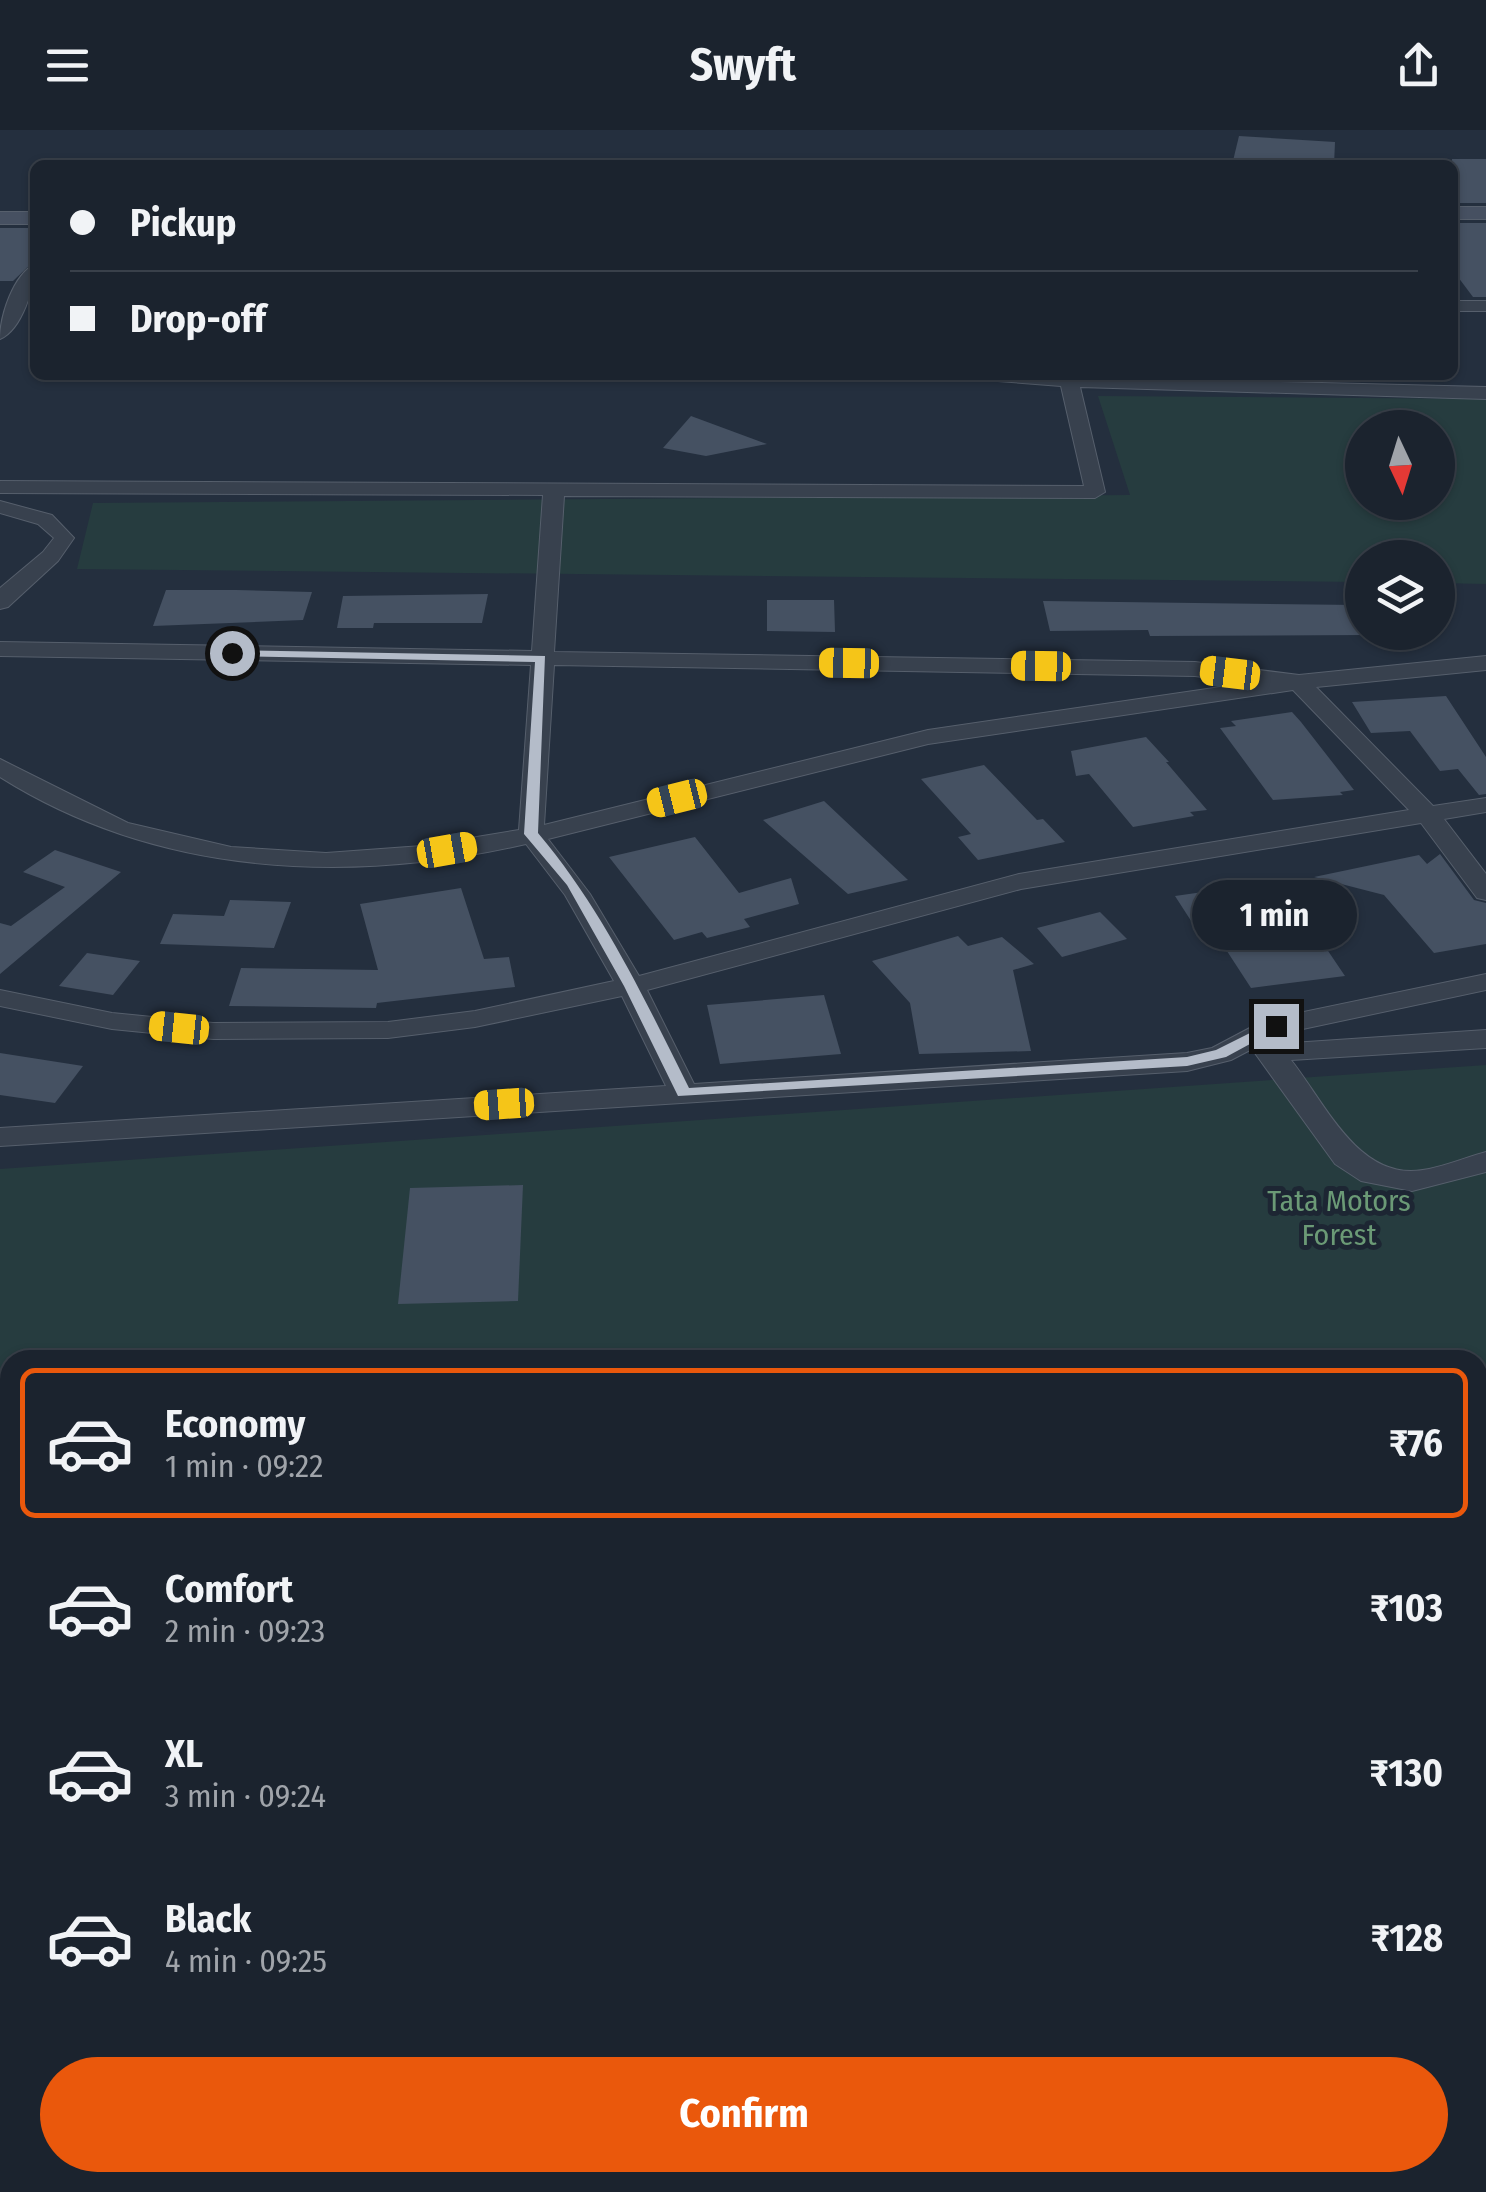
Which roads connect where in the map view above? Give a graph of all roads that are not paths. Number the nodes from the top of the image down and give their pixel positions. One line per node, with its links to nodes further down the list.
1 (1458, 213): 2 (street)
2 (1486, 213)
3 (0, 218): 4 (street)
4 (30, 218)
5 (30, 278): 8 (street)
6 (1458, 306): 7 (street)
7 (1486, 306)
8 (0, 334)
9 (1057, 380): 10 (street)
10 (1069, 381): 11 (street); 13 (street)
11 (1486, 393)
12 (0, 487): 13 (street)
13 (554, 488): 17 (street)
14 (0, 507): 15 (street)
15 (0, 602)
16 (0, 650): 17 (street)
17 (541, 658): 19 (street); 23 (street)
18 (1486, 663): 19 (street)
19 (1298, 682): 22 (street); 23 (street)
20 (0, 766): 23 (street)
21 (1486, 805): 22 (street)
22 (1427, 814): 24 (street); 26 (street)
23 (531, 834): 26 (street)
24 (1486, 892)
25 (1486, 982): 29 (street)
26 (631, 986): 27 (street); 30 (street)
27 (0, 998)
28 (1486, 1038): 29 (street)
29 (1263, 1045): 30 (street); 32 (street)
30 (684, 1093): 31 (street)
31 (0, 1137)
32 (1486, 1162)

